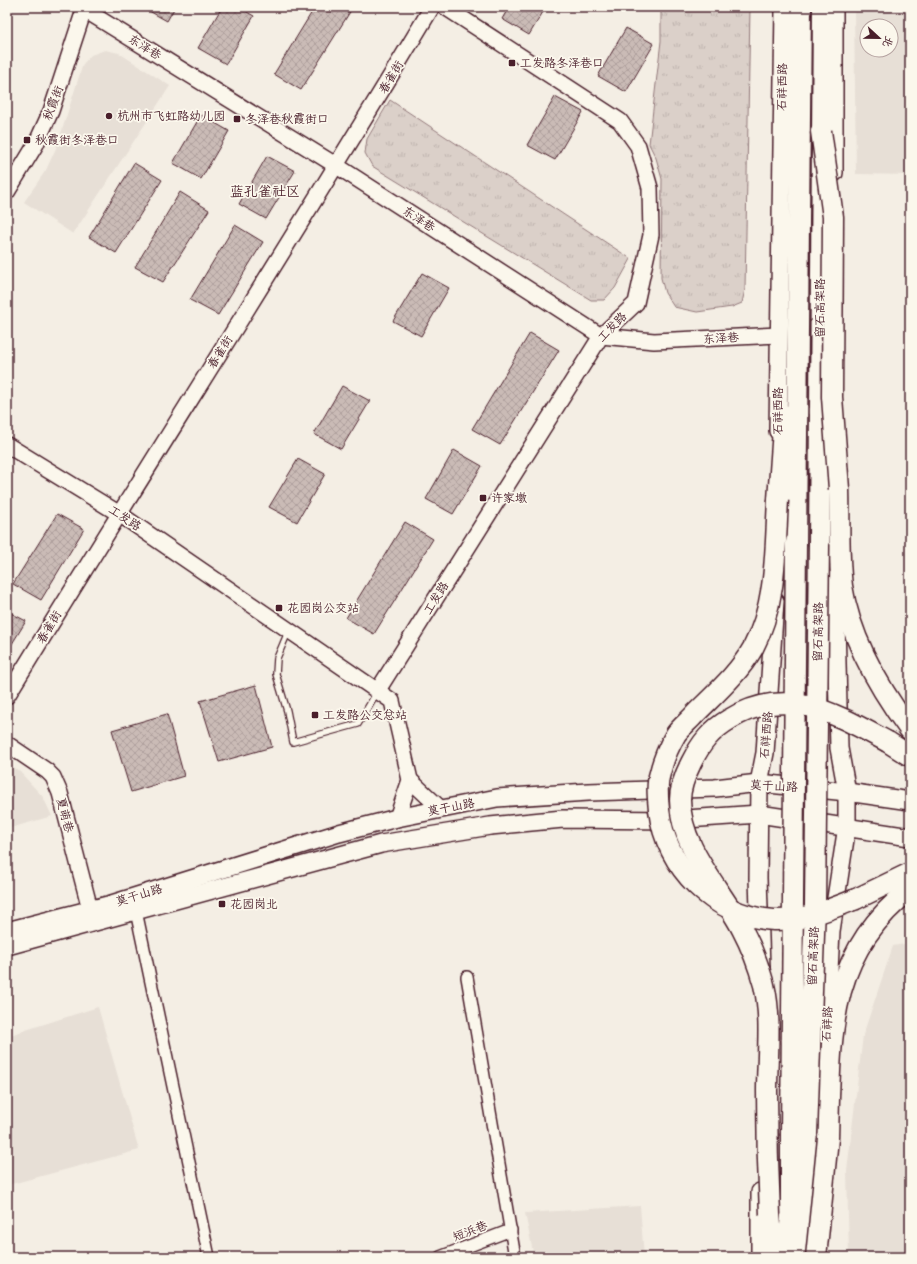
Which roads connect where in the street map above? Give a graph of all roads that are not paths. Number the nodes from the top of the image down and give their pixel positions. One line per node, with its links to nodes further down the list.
1 (432, 7): 10 (street, 春雀街)
2 (446, 7): 14 (street, 工发路)
3 (784, 7): 13 (main road, 石祥西路)
4 (802, 7): 5 (main road); 12 (highway, 留石高架路)
5 (817, 7)
6 (823, 7): 9 (highway, 留石高架路)
7 (834, 7): 25 (main road)
8 (85, 9): 10 (street, 东泽巷); 11 (street, 秋霞街)
9 (821, 131): 20 (highway, bridge); 48 (highway, 留石高架路, bridge)
10 (337, 166): 14 (street, 东泽巷); 16 (street, 春雀街)
11 (7, 192)
12 (798, 270): 32 (highway, bridge); 45 (highway, 留石高架路, bridge)
13 (779, 335): 14 (street, 东泽巷); 24 (main road, 石祥西路)
14 (601, 336): 18 (street, 工发路)
15 (7, 445): 16 (street, 工发路)
16 (118, 513): 17 (street, 工发路); 19 (street, 春雀街)
17 (289, 630): 18 (street, 工发路); 18 (lane)
18 (378, 690): 23 (street, 工发路)
19 (7, 696)
20 (910, 730)
21 (7, 744): 34 (street, 夏萌巷)
22 (910, 756): 44 (highway, bridge)
23 (410, 780): 27 (street); 29 (street)
24 (759, 783): 25 (main road, 莫干山路); 27 (main road, 莫干山路); 28 (main road, 石祥西路)
25 (847, 792): 26 (main road, 莫干山路); 30 (main road, 石祥路)
26 (910, 801)
27 (441, 809): 29 (main road, 莫干山路)
28 (759, 814): 30 (main road, 莫干山路); 35 (main road, 莫干山路); 43 (main road)
29 (397, 818): 34 (main road, 莫干山路)
30 (847, 826): 31 (main road, 莫干山路); 50 (main road, 石祥路)
31 (910, 837)
32 (910, 873)
33 (910, 890): 49 (highway, bridge)
34 (90, 910): 36 (main road, 莫干山路)
35 (136, 911): 37 (main road, 莫干山路); 40 (street)
36 (7, 931)
37 (7, 946)
38 (467, 977): 39 (street)
39 (511, 1230): 41 (street, 短浜巷); 42 (street)
40 (209, 1257)
41 (440, 1257)
42 (515, 1257)
43 (760, 1257)
44 (774, 1257)
45 (791, 1257)
46 (795, 1257): 47 (main road)
47 (806, 1257)
48 (810, 1257)
49 (816, 1257)
50 (820, 1257)

